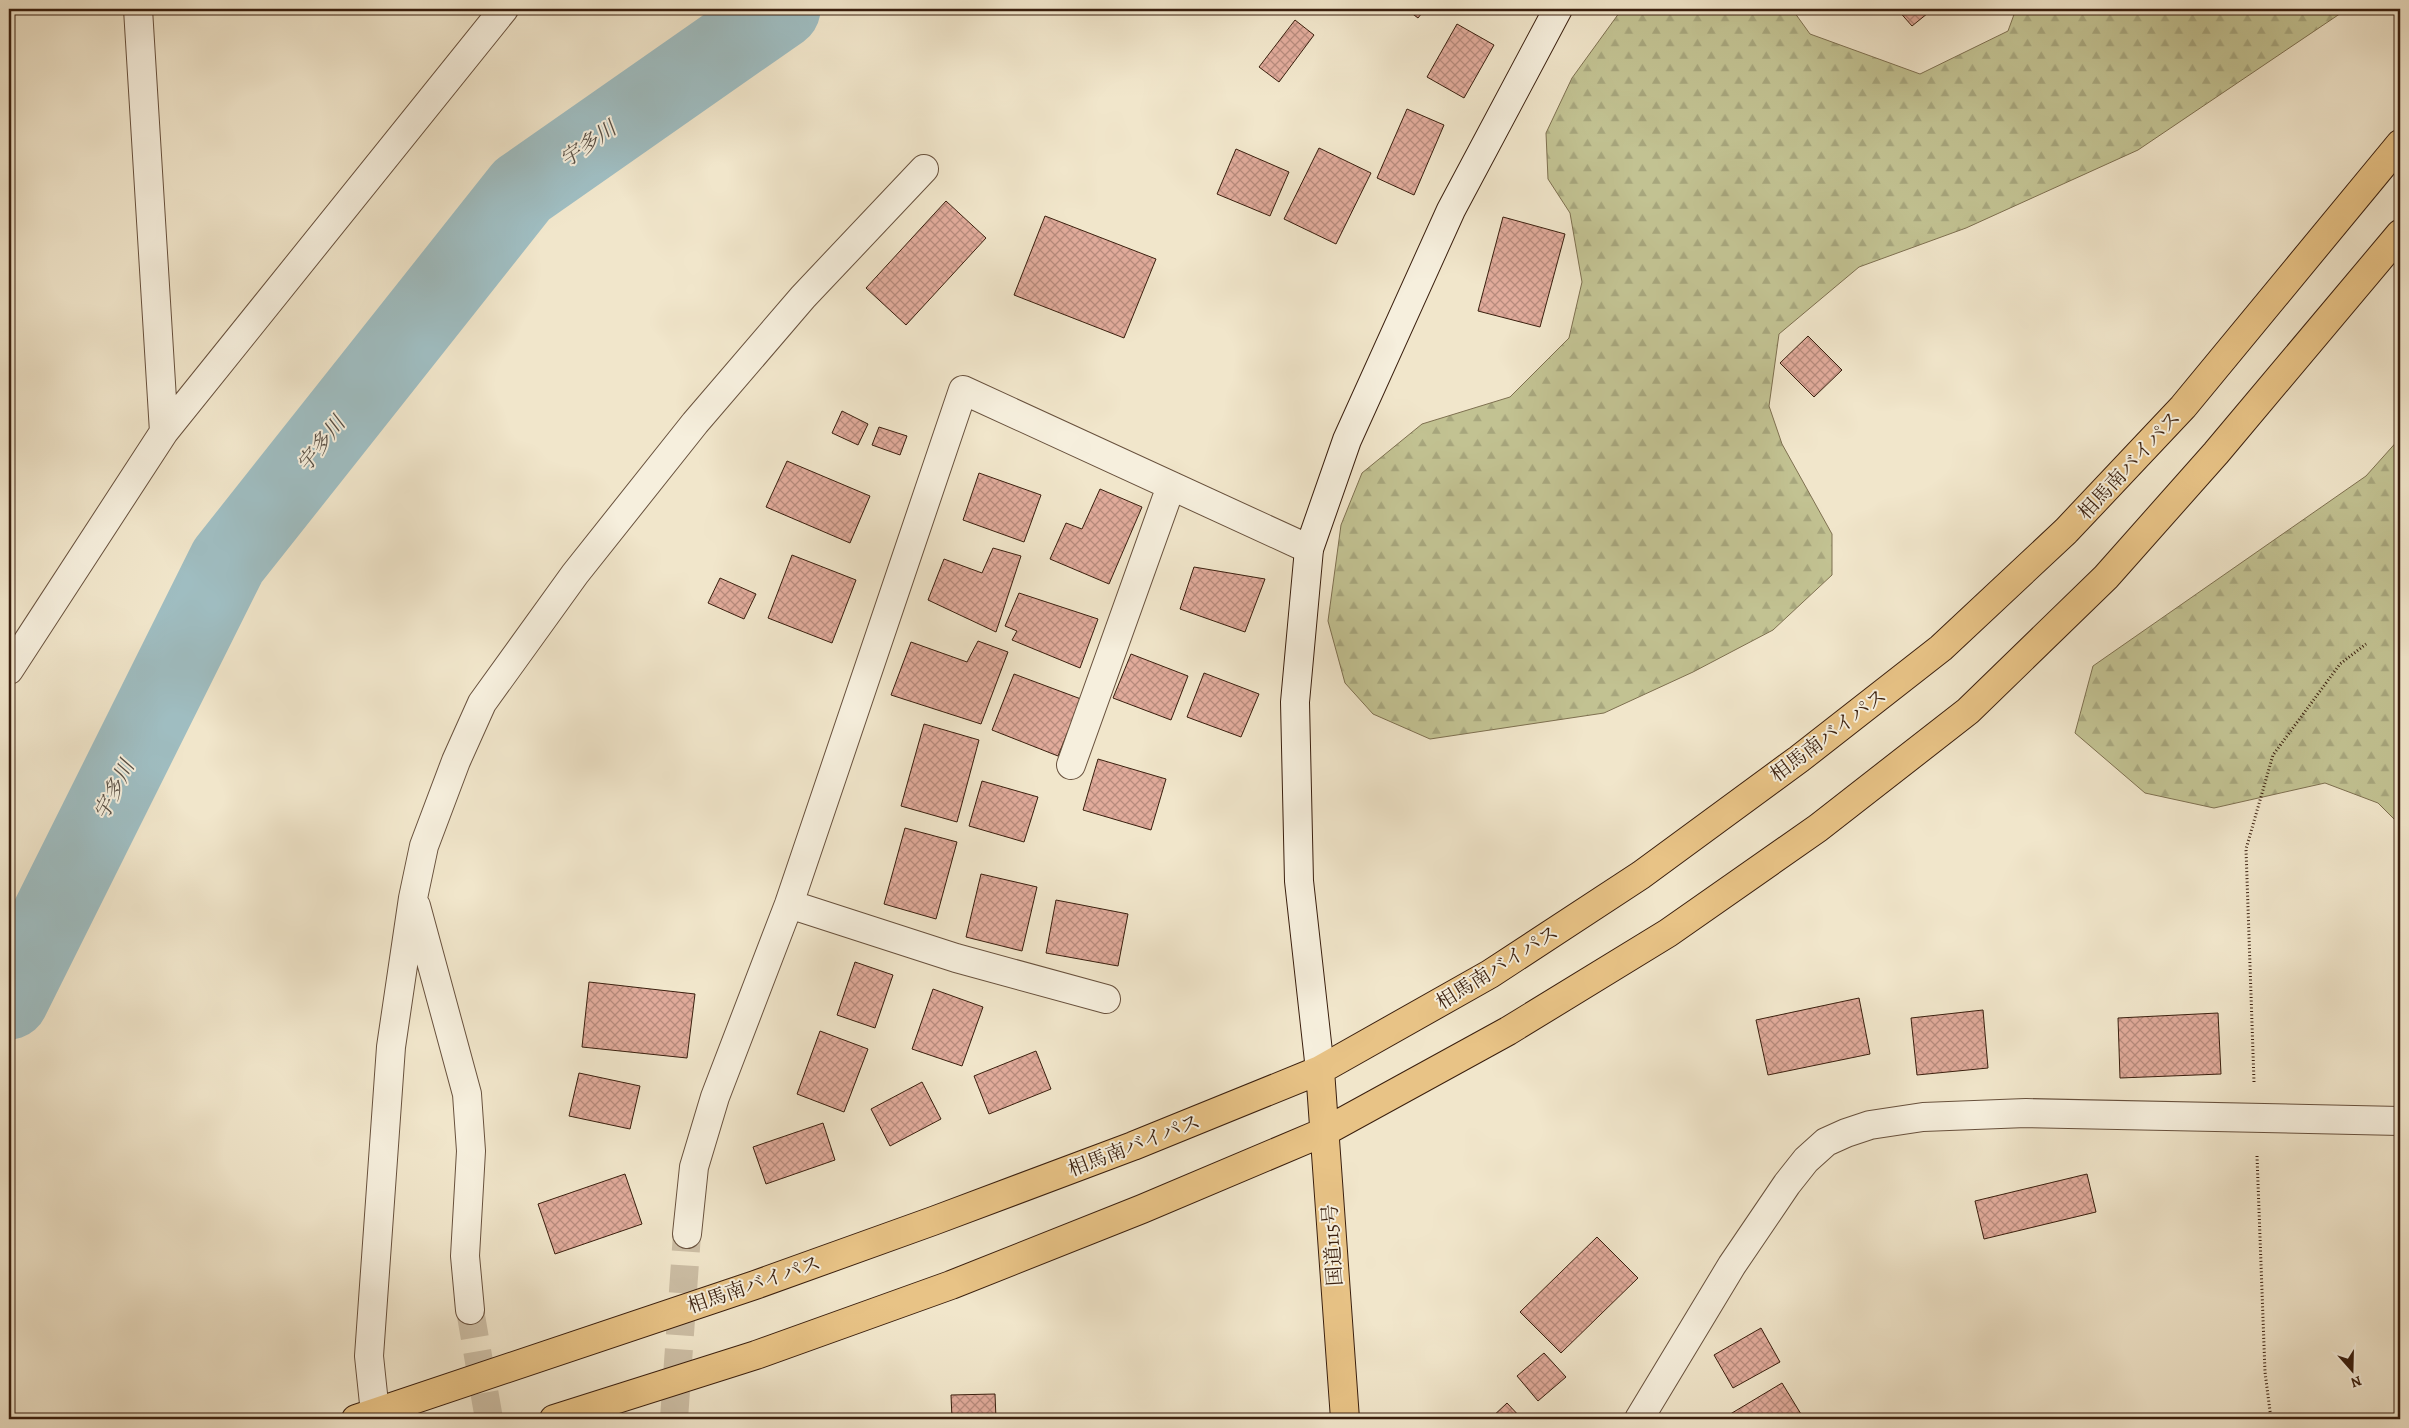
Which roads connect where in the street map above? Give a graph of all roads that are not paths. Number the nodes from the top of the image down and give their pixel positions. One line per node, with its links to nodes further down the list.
1 (138, 9): 7 (street)
2 (504, 9): 7 (street)
3 (1558, 9): 9 (street)
4 (2400, 144): 15 (highway, 相馬南バイパス)
5 (924, 169): 12 (street)
6 (2400, 234): 17 (highway)
7 (164, 432): 10 (street)
8 (1171, 486): 9 (street); 11 (street); 13 (street)
9 (1309, 549): 15 (street)
10 (9, 670)
11 (1072, 765)
12 (413, 898): 19 (street); 20 (street)
13 (789, 904): 14 (street); 18 (street)
14 (1106, 998)
15 (1320, 1070): 17 (highway, 国道115号); 20 (highway, 相馬南バイパス)
16 (2400, 1121): 23 (street)
17 (1324, 1132): 21 (highway); 22 (highway, 国道115号)
18 (687, 1234)
19 (470, 1310)
20 (366, 1416)
21 (554, 1419)
22 (1345, 1419)
23 (1639, 1419)

